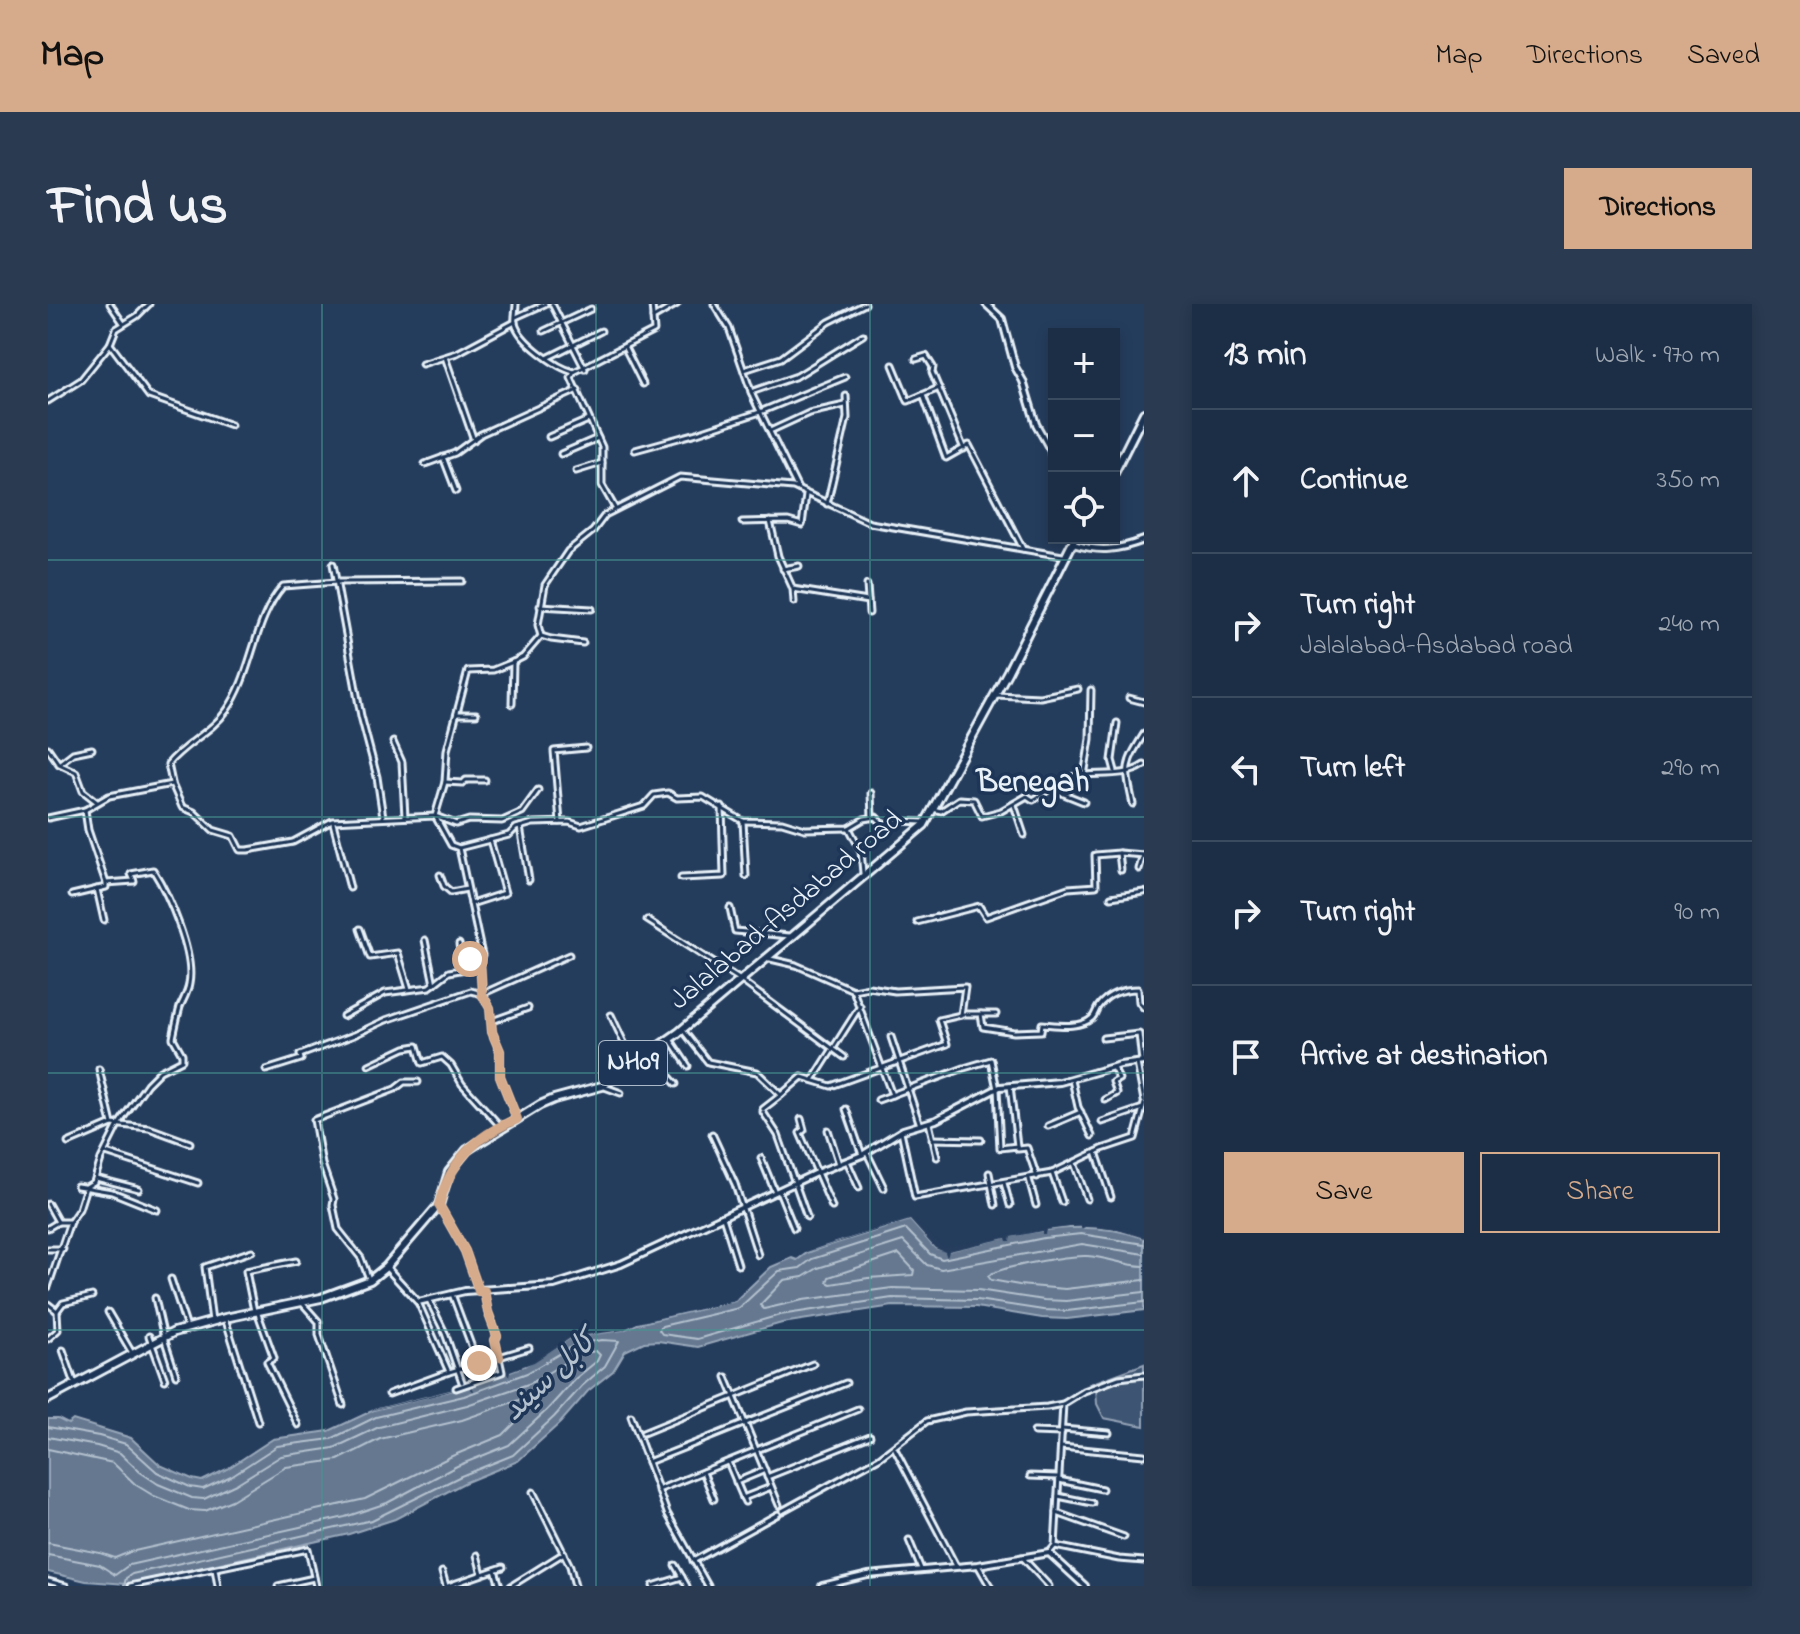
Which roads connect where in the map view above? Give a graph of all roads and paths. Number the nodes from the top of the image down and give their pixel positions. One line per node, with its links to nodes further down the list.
1 (110, 304): 14 (street)
2 (149, 304): 14 (street)
3 (516, 304): 13 (street)
4 (545, 304): 13 (street)
5 (552, 304): 15 (street)
6 (652, 304): 12 (street)
7 (677, 304): 12 (street)
8 (714, 304): 28 (street)
9 (865, 304): 28 (street)
10 (986, 304): 47 (street)
11 (591, 309): 15 (street)
12 (653, 318): 21 (street)
13 (516, 320): 22 (street); 23 (street)
14 (123, 323): 19 (street)
15 (562, 324): 16 (street); 20 (street)
16 (544, 331)
17 (601, 331): 20 (street)
18 (863, 335): 34 (street)
19 (110, 344): 37 (street); 42 (street)
20 (573, 345): 23 (street); 27 (street)
21 (625, 348): 27 (street); 31 (street)
22 (445, 357): 25 (street); 46 (street)
23 (547, 358): 29 (street)
24 (916, 359): 32 (street)
25 (422, 364)
26 (893, 365): 35 (street)
27 (585, 369): 29 (street)
28 (744, 370): 34 (street)
29 (574, 372): 33 (street)
30 (845, 377): 39 (street)
31 (643, 384)
32 (939, 388): 35 (street); 48 (street)
33 (578, 390): 41 (street); 46 (street)
34 (751, 392): 39 (street)
35 (923, 395): 48 (street)
36 (846, 396): 38 (street)
37 (48, 401)
38 (847, 406): 43 (street); 59 (street)
39 (760, 412): 43 (street); 49 (street)
40 (1144, 413): 55 (main road)
41 (588, 420): 44 (street); 45 (street)
42 (231, 425)
43 (770, 431): 56 (street)
44 (549, 437)
45 (598, 438): 50 (street); 52 (street)
46 (474, 440): 51 (street)
47 (1048, 445)
48 (964, 449): 66 (street)
49 (635, 450)
50 (561, 454)
51 (443, 457): 53 (street); 57 (street)
52 (602, 463): 54 (street); 60 (street)
53 (425, 464)
54 (576, 471)
55 (1114, 472)
56 (798, 489): 58 (street); 60 (street)
57 (456, 491)
58 (806, 493): 59 (street); 61 (street)
59 (827, 504): 66 (street)
60 (615, 508): 77 (street)
61 (770, 521): 62 (street); 70 (street)
62 (742, 522)
63 (1144, 540): 65 (street)
64 (1072, 544): 67 (main road, Jalalabad-Asdabad road / NH09)
65 (1082, 544)
66 (1023, 549): 67 (street)
67 (1067, 557): 85 (main road, Jalalabad-Asdabad road / NH09)
68 (333, 564): 72 (street)
69 (799, 566): 70 (street)
70 (783, 569): 74 (street)
71 (462, 581): 72 (street)
72 (337, 582): 104 (street); 116 (street)
73 (867, 585): 75 (street)
74 (793, 589): 75 (street); 76 (street)
75 (868, 601): 79 (street)
76 (794, 602)
77 (540, 606): 78 (street); 80 (street)
78 (592, 609)
79 (869, 613)
80 (541, 636): 81 (street); 82 (street)
81 (583, 643)
82 (513, 662): 88 (street); 89 (street)
83 (1078, 689): 85 (street)
84 (1091, 690): 101 (street)
85 (996, 695): 113 (main road, Jalalabad-Asdabad road / NH09)
86 (1129, 698): 87 (street)
87 (1144, 702)
88 (512, 704)
89 (457, 714): 90 (street); 103 (street)
90 (476, 714)
91 (1117, 723): 100 (street)
92 (1144, 734): 99 (street)
93 (393, 742): 117 (street)
94 (48, 748): 97 (street)
95 (586, 748): 123 (street)
96 (92, 749): 97 (street)
97 (59, 764): 108 (street)
98 (1144, 765): 99 (street)
99 (1126, 771): 100 (street); 110 (street)
100 (1115, 772): 101 (street)
101 (1084, 776): 105 (street)
102 (485, 780): 103 (street)
103 (445, 782): 115 (street)
104 (172, 784): 108 (street); 120 (street)
105 (1053, 786): 109 (street); 111 (street)
106 (538, 790): 115 (street)
107 (871, 793): 118 (street)
108 (97, 802): 114 (street)
109 (1084, 802)
110 (1133, 804)
111 (1014, 805): 113 (street); 126 (street)
112 (722, 807): 121 (street); 123 (street); 136 (street)
113 (933, 809): 122 (main road, Jalalabad-Asdabad road / NH09)
114 (85, 810): 119 (street); 138 (street)
115 (435, 816): 117 (street); 128 (street)
116 (383, 817): 117 (street); 120 (street)
117 (405, 817)
118 (872, 817): 122 (street); 125 (street)
119 (48, 818)
120 (332, 821): 139 (street)
121 (743, 821): 125 (street); 135 (street)
122 (926, 821): 133 (main road, Jalalabad-Asdabad road / NH09)
123 (560, 823): 124 (street)
124 (520, 827): 127 (street); 137 (street)
125 (849, 828): 133 (street)
126 (1024, 835)
127 (490, 840): 128 (street); 145 (street)
128 (459, 848): 141 (street)
129 (1119, 853): 130 (street); 132 (street); 149 (street)
130 (1144, 855): 131 (street)
131 (1139, 869)
132 (1121, 870)
133 (864, 874): 151 (main road, Jalalabad-Asdabad road / NH09)
134 (440, 875): 141 (street)
135 (746, 876)
136 (681, 878)
137 (529, 880)
138 (106, 883): 140 (street); 210 (street)
139 (350, 888)
140 (97, 889): 143 (street); 147 (street)
141 (467, 889): 145 (street)
142 (1144, 892): 144 (street)
143 (72, 895)
144 (1111, 897)
145 (470, 905): 157 (street)
146 (730, 908): 151 (street)
147 (104, 920)
148 (647, 920): 158 (street)
149 (917, 922)
150 (360, 929): 160 (street)
151 (790, 936): 155 (main road, Jalalabad-Asdabad road / NH09)
152 (425, 940): 159 (street)
153 (459, 944): 156 (street)
154 (569, 955): 162 (street)
155 (765, 958): 158 (main road, Jalalabad-Asdabad road / NH09); 161 (street)
156 (470, 959): 157 (street); 159 (street)
157 (480, 959): 162 (street)
158 (739, 979): 172 (main road, Jalalabad-Asdabad road / NH09); 177 (street)
159 (434, 984): 160 (street)
160 (409, 990): 170 (street)
161 (853, 990): 163 (street); 166 (street)
162 (482, 994): 171 (street); 188 (street)
163 (860, 1006): 177 (street); 185 (street)
164 (528, 1008): 171 (street)
165 (1144, 1008): 167 (street)
166 (961, 1014): 167 (street); 180 (street)
167 (981, 1014): 168 (street)
168 (996, 1014)
169 (611, 1015): 182 (street)
170 (343, 1016)
171 (492, 1021): 205 (street)
172 (682, 1029): 176 (main road, Jalalabad-Asdabad road / NH09); 198 (street)
173 (891, 1037): 180 (street)
174 (1103, 1038): 175 (street)
175 (1142, 1038): 181 (street)
176 (670, 1039): 178 (main road, Jalalabad-Asdabad road / NH09); 184 (street)
177 (833, 1048): 179 (street); 189 (street)
178 (648, 1053): 182 (main road, Jalalabad-Asdabad road / NH09); 192 (street)
179 (844, 1057)
180 (899, 1059): 185 (street); 195 (street)
181 (1141, 1062): 186 (street); 202 (street)
182 (634, 1063): 193 (main road, Jalalabad-Asdabad road / NH09)
183 (369, 1065): 213 (street)
184 (688, 1066)
185 (881, 1066): 189 (street); 199 (street)
186 (1113, 1067): 190 (street); 201 (street)
187 (99, 1069): 209 (street)
188 (266, 1070)
189 (813, 1080): 198 (street)
190 (1072, 1080): 194 (street); 204 (street)
191 (418, 1082): 271 (street)
192 (676, 1084)
193 (602, 1086): 197 (street); 205 (main road, Jalalabad-Asdabad road / NH09)
194 (1010, 1086): 196 (street); 222 (street)
195 (908, 1088): 196 (street); 199 (street); 211 (street)
196 (997, 1089): 208 (street); 222 (street)
197 (621, 1093)
198 (781, 1095): 238 (street)
199 (892, 1095): 200 (street)
200 (878, 1100)
201 (1105, 1100)
202 (1144, 1104): 207 (street); 223 (street)
203 (846, 1109): 225 (street)
204 (1081, 1112): 212 (street); 217 (street)
205 (517, 1119): 213 (main road, Jalalabad-Asdabad road / NH09)
206 (801, 1119): 231 (street)
207 (1102, 1122)
208 (929, 1123): 211 (street); 218 (street)
209 (112, 1124): 210 (street); 220 (street)
210 (118, 1125): 221 (street); 224 (street)
211 (920, 1125): 215 (street)
212 (1048, 1126)
213 (501, 1127): 251 (main road, Jalalabad-Asdabad road / NH09)
214 (828, 1130): 230 (street)
215 (901, 1131): 225 (street); 241 (street)
216 (712, 1134): 256 (street)
217 (1092, 1136)
218 (932, 1139): 219 (street); 226 (street)
219 (981, 1140)
220 (68, 1143)
221 (190, 1143)
222 (1017, 1146): 234 (street)
223 (1096, 1152): 229 (street); 247 (street)
224 (105, 1153): 235 (street); 237 (street)
225 (865, 1154): 228 (street); 244 (street)
226 (937, 1157)
227 (761, 1158): 246 (street)
228 (847, 1161): 230 (street); 243 (street)
229 (1074, 1163): 233 (street); 248 (street)
230 (839, 1164): 231 (street)
231 (816, 1173): 238 (street); 255 (street)
232 (989, 1173): 241 (street)
233 (1052, 1173): 234 (street); 249 (street)
234 (1037, 1177): 236 (street)
235 (96, 1178): 242 (street); 245 (street)
236 (1029, 1179): 239 (street); 254 (street)
237 (198, 1183)
238 (794, 1183): 238 (street); 246 (street)
239 (1004, 1183): 241 (street); 253 (street)
240 (77, 1186): 242 (street)
241 (991, 1186): 252 (street)
242 (86, 1187): 257 (street); 260 (street)
243 (859, 1188)
244 (884, 1188)
245 (139, 1189)
246 (777, 1192): 256 (street); 262 (street)
247 (1111, 1197)
248 (1087, 1199)
249 (1062, 1202)
250 (48, 1204): 259 (street)
251 (439, 1205): 269 (main road, Jalalabad-Asdabad road / NH09); 273 (street)
252 (995, 1205)
253 (1010, 1205)
254 (1036, 1205)
255 (832, 1207)
256 (743, 1208): 258 (street); 266 (street)
257 (157, 1210)
258 (723, 1217): 268 (street); 273 (street)
259 (58, 1222): 260 (street); 261 (street)
260 (70, 1222): 264 (street)
261 (48, 1228)
262 (794, 1228)
263 (48, 1249): 264 (street)
264 (63, 1249): 272 (street)
265 (252, 1251): 285 (street)
266 (758, 1255)
267 (296, 1261): 282 (street)
268 (738, 1265)
269 (386, 1267): 271 (main road, Jalalabad-Asdabad road / NH09); 279 (street)
270 (171, 1279): 286 (street)
271 (370, 1280): 278 (main road, Jalalabad-Asdabad road / NH09)
272 (48, 1287)
273 (482, 1291): 274 (street); 295 (street)
274 (452, 1294): 277 (street); 296 (street)
275 (92, 1296): 281 (street)
276 (155, 1298): 288 (street)
277 (429, 1300): 279 (street); 298 (street)
278 (301, 1302): 282 (main road, Jalalabad-Asdabad road / NH09); 313 (street)
279 (418, 1302): 299 (street)
280 (48, 1304): 281 (street)
281 (57, 1311): 289 (street)
282 (256, 1311): 284 (main road, Jalalabad-Asdabad road / NH09); 318 (street)
283 (108, 1312): 294 (street)
284 (225, 1318): 285 (main road, Jalalabad-Asdabad road / NH09); 316 (street)
285 (213, 1321): 286 (main road, Jalalabad-Asdabad road / NH09)
286 (187, 1328): 288 (main road, Jalalabad-Asdabad road / NH09)
287 (149, 1336): 290 (street)
288 (164, 1338): 290 (main road, Jalalabad-Asdabad road / NH09); 300 (street)
289 (48, 1340): 291 (street)
290 (151, 1345): 294 (main road, Jalalabad-Asdabad road / NH09); 304 (street)
291 (48, 1347)
292 (529, 1348): 295 (street)
293 (63, 1350): 307 (street)
294 (132, 1353): 307 (main road, Jalalabad-Asdabad road / NH09)
295 (499, 1357): 296 (street); 302 (street)
296 (479, 1363): 298 (street); 302 (street)
297 (813, 1364): 311 (street)
298 (458, 1370): 299 (street); 305 (street)
299 (449, 1372): 309 (street)
300 (176, 1375)
301 (1144, 1375): 312 (street)
302 (483, 1377): 308 (street)
303 (726, 1377): 311 (street)
304 (165, 1380)
305 (462, 1382)
306 (846, 1383): 317 (street)
307 (75, 1385): 310 (main road, Jalalabad-Asdabad road / NH09)
308 (456, 1388)
309 (389, 1394)
310 (49, 1396)
311 (734, 1396): 317 (street); 321 (street)
312 (1063, 1404): 319 (street); 324 (street)
313 (343, 1405)
314 (858, 1409): 326 (street)
315 (631, 1416): 328 (street)
316 (258, 1422)
317 (745, 1423): 326 (street); 328 (street)
318 (298, 1425)
319 (1062, 1431): 320 (street); 322 (street); 325 (street)
320 (1034, 1432)
321 (643, 1433)
322 (1109, 1433)
323 (870, 1436): 333 (street)
324 (894, 1447): 352 (street); 356 (street)
325 (1061, 1447): 327 (street); 334 (street)
326 (756, 1450): 329 (street); 330 (street)
327 (1144, 1455)
328 (648, 1462): 338 (street)
329 (728, 1462): 331 (street); 335 (street)
330 (765, 1470): 333 (street); 335 (street)
331 (703, 1472): 338 (street); 341 (street)
332 (1030, 1476): 334 (street)
333 (767, 1477): 336 (street)
334 (1059, 1479): 337 (street); 340 (street)
335 (736, 1482): 336 (street)
336 (771, 1487): 343 (street)
337 (1102, 1489)
338 (658, 1490): 352 (street)
339 (533, 1492): 348 (street)
340 (1058, 1496): 342 (street); 344 (street)
341 (714, 1499)
342 (1092, 1503)
343 (779, 1505)
344 (1057, 1513): 345 (street); 347 (street)
345 (1124, 1537)
346 (909, 1540): 359 (street)
347 (1055, 1546): 349 (street); 353 (street)
348 (564, 1553): 373 (street); 374 (street)
349 (1049, 1553): 351 (street); 381 (street)
350 (477, 1555): 362 (street)
351 (1022, 1557): 355 (street); 380 (street)
352 (693, 1561): 377 (street)
353 (1144, 1561)
354 (675, 1565): 363 (street)
355 (978, 1565): 356 (street); 379 (street)
356 (956, 1566): 359 (street)
357 (503, 1567): 360 (street)
358 (215, 1569): 364 (street); 367 (street); 368 (street)
359 (921, 1569): 378 (street)
360 (495, 1570): 362 (street); 372 (street)
361 (442, 1572): 371 (street)
362 (482, 1574): 371 (street)
363 (682, 1577): 375 (street); 376 (street)
364 (314, 1578): 369 (street); 370 (street)
365 (48, 1581): 366 (street)
366 (66, 1586)
367 (130, 1586)
368 (218, 1586)
369 (278, 1586)
370 (316, 1586)
371 (447, 1586)
372 (500, 1586)
373 (511, 1586)
374 (575, 1586)
375 (653, 1586)
376 (687, 1586)
377 (708, 1586)
378 (822, 1586)
379 (990, 1586)
380 (1049, 1586)
381 (1085, 1586)

